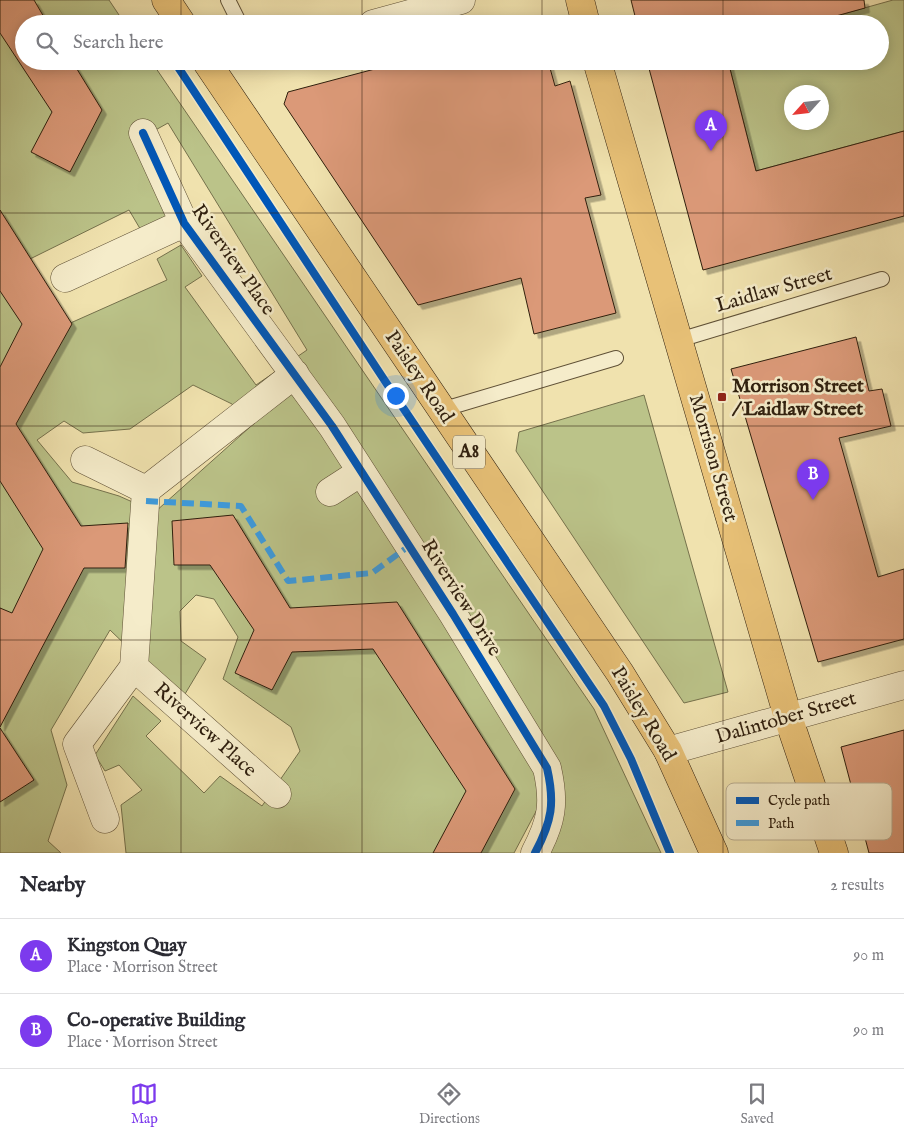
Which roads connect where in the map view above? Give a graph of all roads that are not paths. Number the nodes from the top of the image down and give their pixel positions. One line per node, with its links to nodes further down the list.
1 (166, 0): 5 (main road)
2 (228, 0): 6 (lane)
3 (461, 0): 7 (street)
4 (580, 0): 8 (main road)
5 (176, 15)
6 (236, 15)
7 (406, 15)
8 (584, 15)
9 (212, 70): 18 (main road, Paisley Road / A8)
10 (600, 70): 15 (main road, Morrison Street)
11 (143, 133): 12 (street, Riverview Place)
12 (184, 224): 13 (street, Riverview Place); 17 (street, Riverview Place)
13 (65, 278)
14 (882, 280): 15 (lane, Laidlaw Street)
15 (679, 340): 25 (main road, Morrison Street)
16 (616, 358): 18 (lane)
17 (295, 374): 20 (street, Riverview Drive); 21 (street)
18 (441, 410): 26 (main road, Paisley Road / A8)
19 (85, 460): 21 (street)
20 (361, 472): 22 (street); 34 (street, Riverview Drive)
21 (146, 490): 23 (street)
22 (330, 492)
23 (134, 667): 30 (street, Riverview Place); 31 (street, Riverview Place)
24 (904, 685): 25 (street, Dalintober Street)
25 (788, 717): 26 (street, Dalintober Street); 27 (main road, Morrison Street)
26 (668, 751): 35 (main road, Paisley Road / A8)
27 (806, 769): 28 (main road); 29 (main road, Morrison Street)
28 (808, 783)
29 (811, 783)
30 (277, 794)
31 (105, 819)
32 (816, 840): 36 (main road)
33 (830, 840): 37 (main road, Morrison Street)
34 (535, 853)
35 (714, 853)
36 (818, 853)
37 (834, 853)

